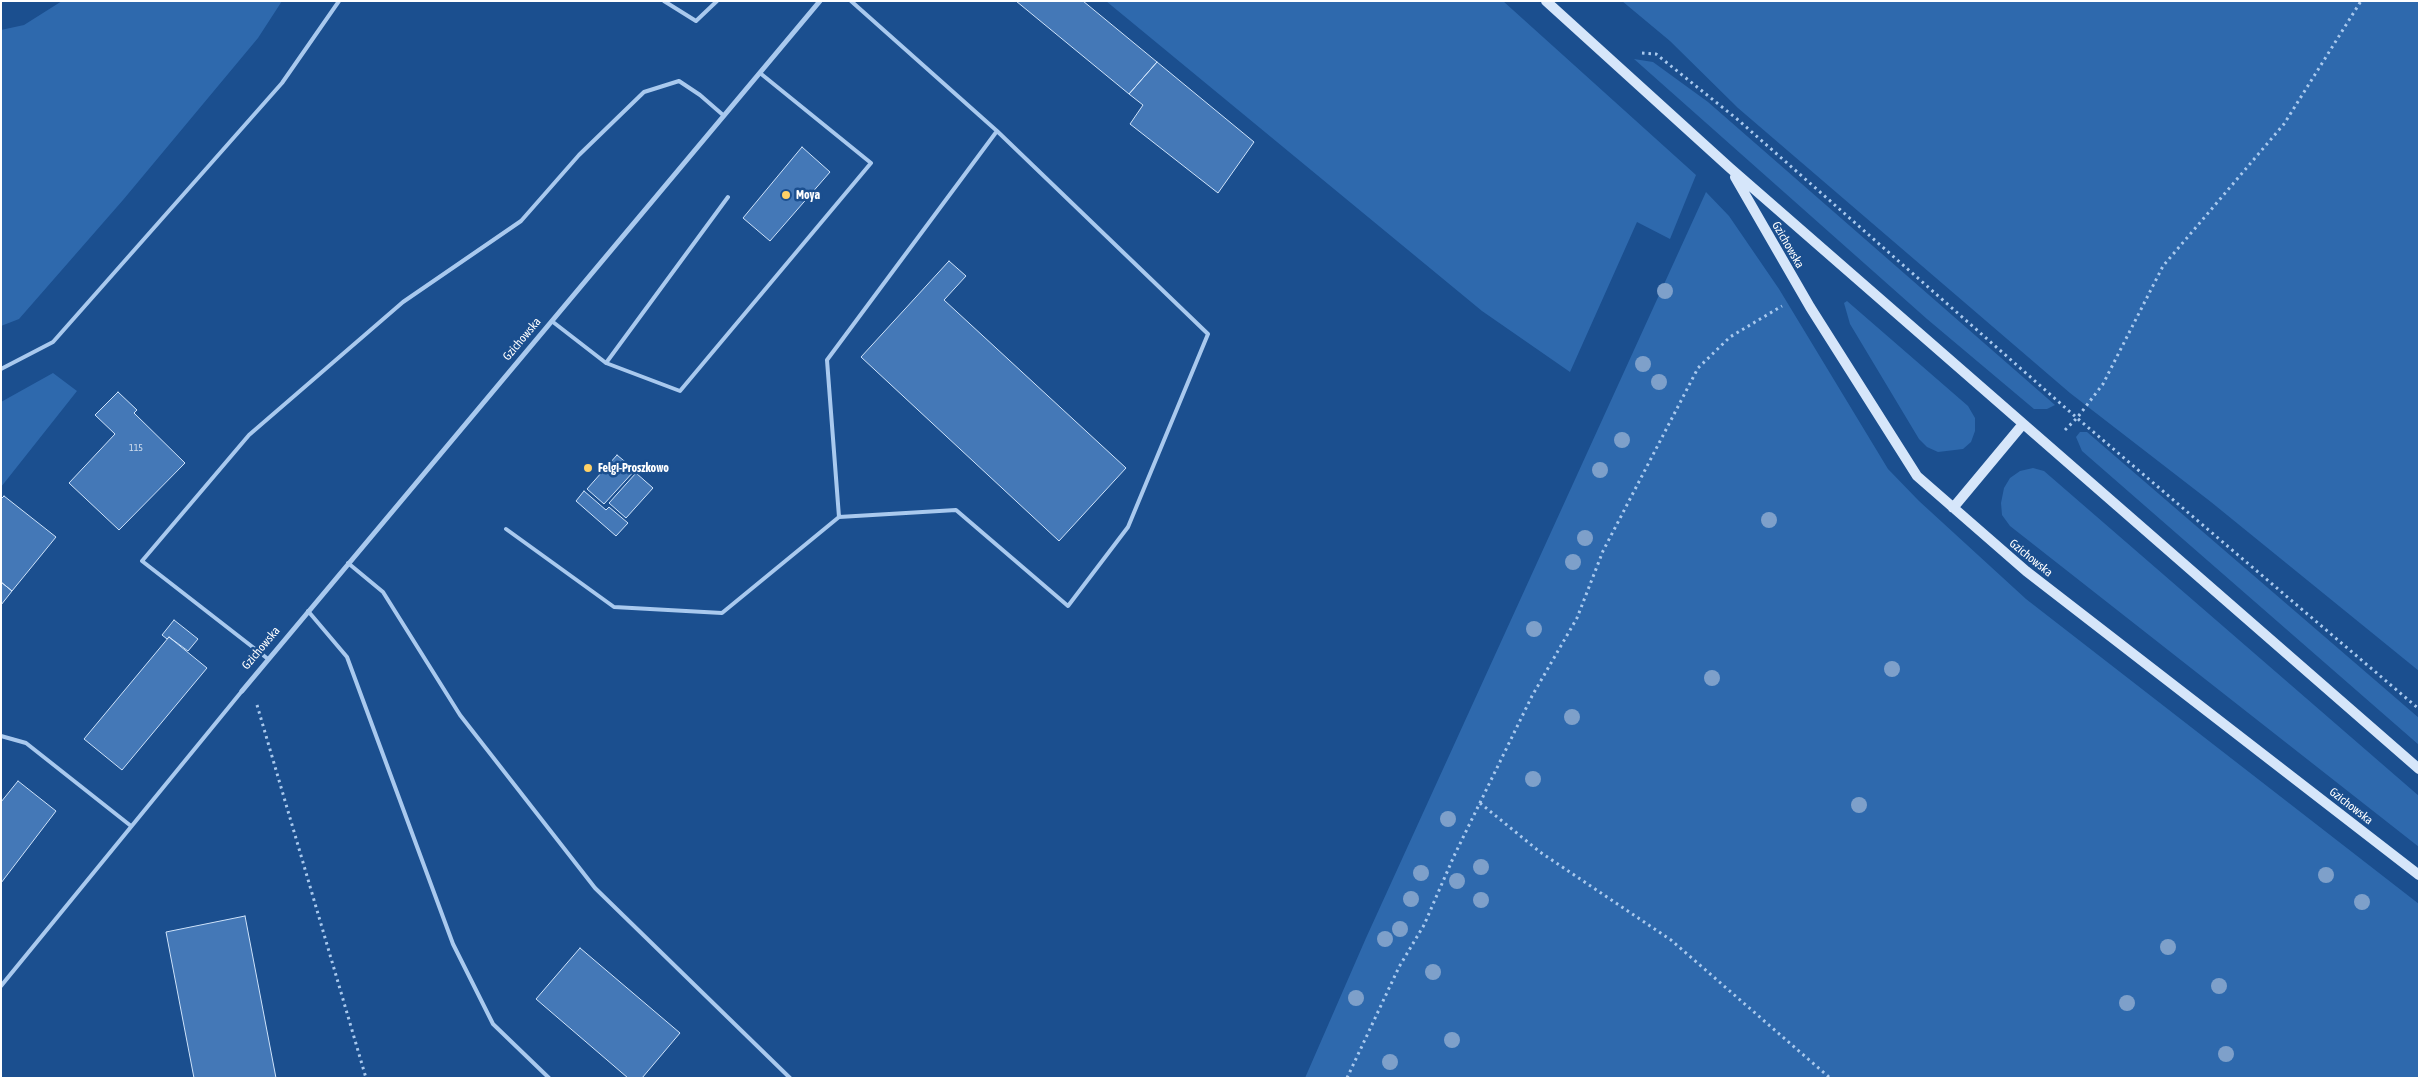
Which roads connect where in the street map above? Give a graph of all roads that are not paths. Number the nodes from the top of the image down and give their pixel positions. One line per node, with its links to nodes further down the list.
1 (339, 1): 14 (lane)
2 (664, 1): 3 (lane)
3 (717, 1)
4 (820, 1): 7 (street, Gzichowska)
5 (851, 1): 9 (lane)
6 (1546, 1): 10 (street, Gzichowska)
7 (760, 73): 8 (street, Gzichowska); 13 (lane)
8 (723, 115): 12 (street, Gzichowska); 21 (lane)
9 (997, 131): 17 (lane); 17 (lane)
10 (1730, 168): 15 (street, Gzichowska); 16 (street, Gzichowska)
11 (728, 197): 13 (lane)
12 (553, 322): 13 (lane); 19 (street, Gzichowska)
13 (606, 363)
14 (1, 369)
15 (2023, 424): 16 (street); 24 (street, Gzichowska)
16 (1953, 508): 26 (street, Gzichowska)
17 (839, 517): 18 (lane)
18 (506, 529)
19 (348, 563): 20 (street, Gzichowska); 29 (lane)
20 (308, 611): 21 (street, Gzichowska); 28 (lane)
21 (268, 660): 22 (street, Gzichowska)
22 (242, 691): 25 (lane)
23 (1, 736): 25 (lane)
24 (2419, 769)
25 (131, 826): 27 (lane)
26 (2419, 875)
27 (1, 986)
28 (549, 1078)
29 (790, 1078)

